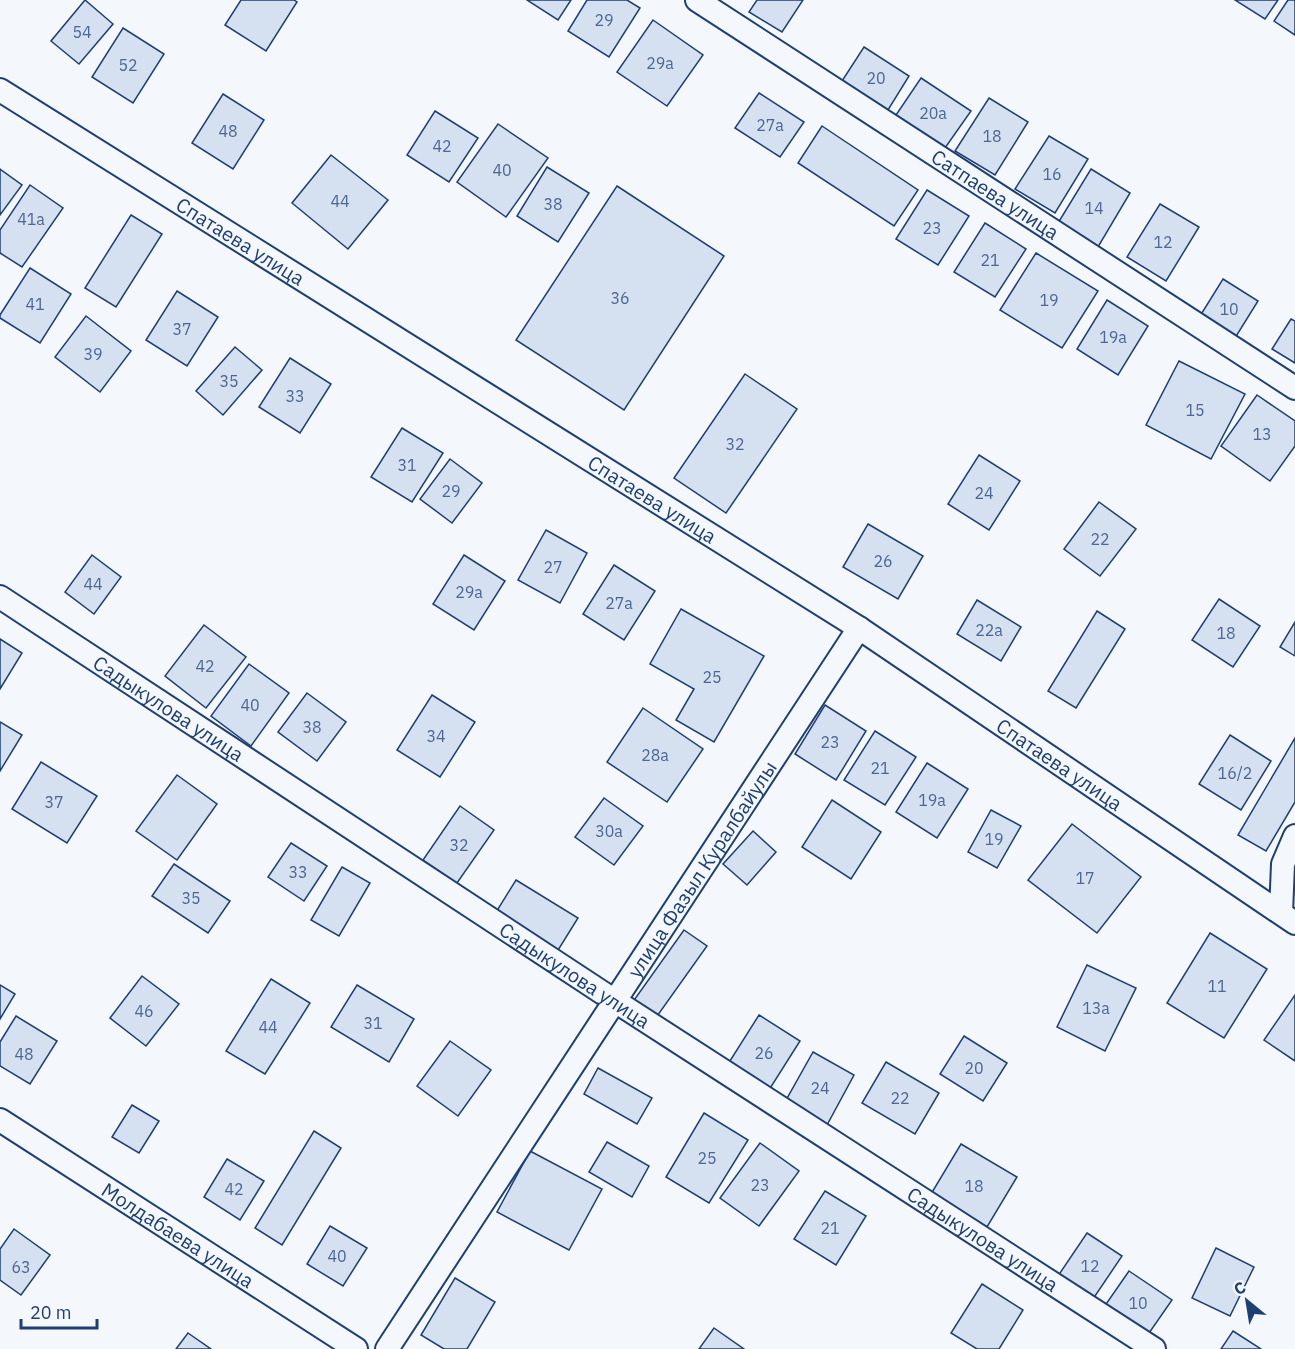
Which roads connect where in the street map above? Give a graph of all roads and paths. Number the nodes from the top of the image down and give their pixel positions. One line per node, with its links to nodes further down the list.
1 (697, 0): 3 (street, Сатпаева улица)
2 (0, 90): 5 (street, Спатаева улица)
3 (1295, 388)
4 (0, 597): 8 (street, Садыкулова улица)
5 (859, 628): 7 (street, Спатаева улица); 8 (street, улица Фазыл Куралбайулы)
6 (1295, 836): 7 (street)
7 (1288, 918)
8 (615, 1001): 11 (street, улица Фазыл Куралбайулы); 12 (street, Садыкулова улица)
9 (0, 1120): 10 (street, Молдабаева улица)
10 (356, 1349)
11 (387, 1349)
12 (1154, 1349)

